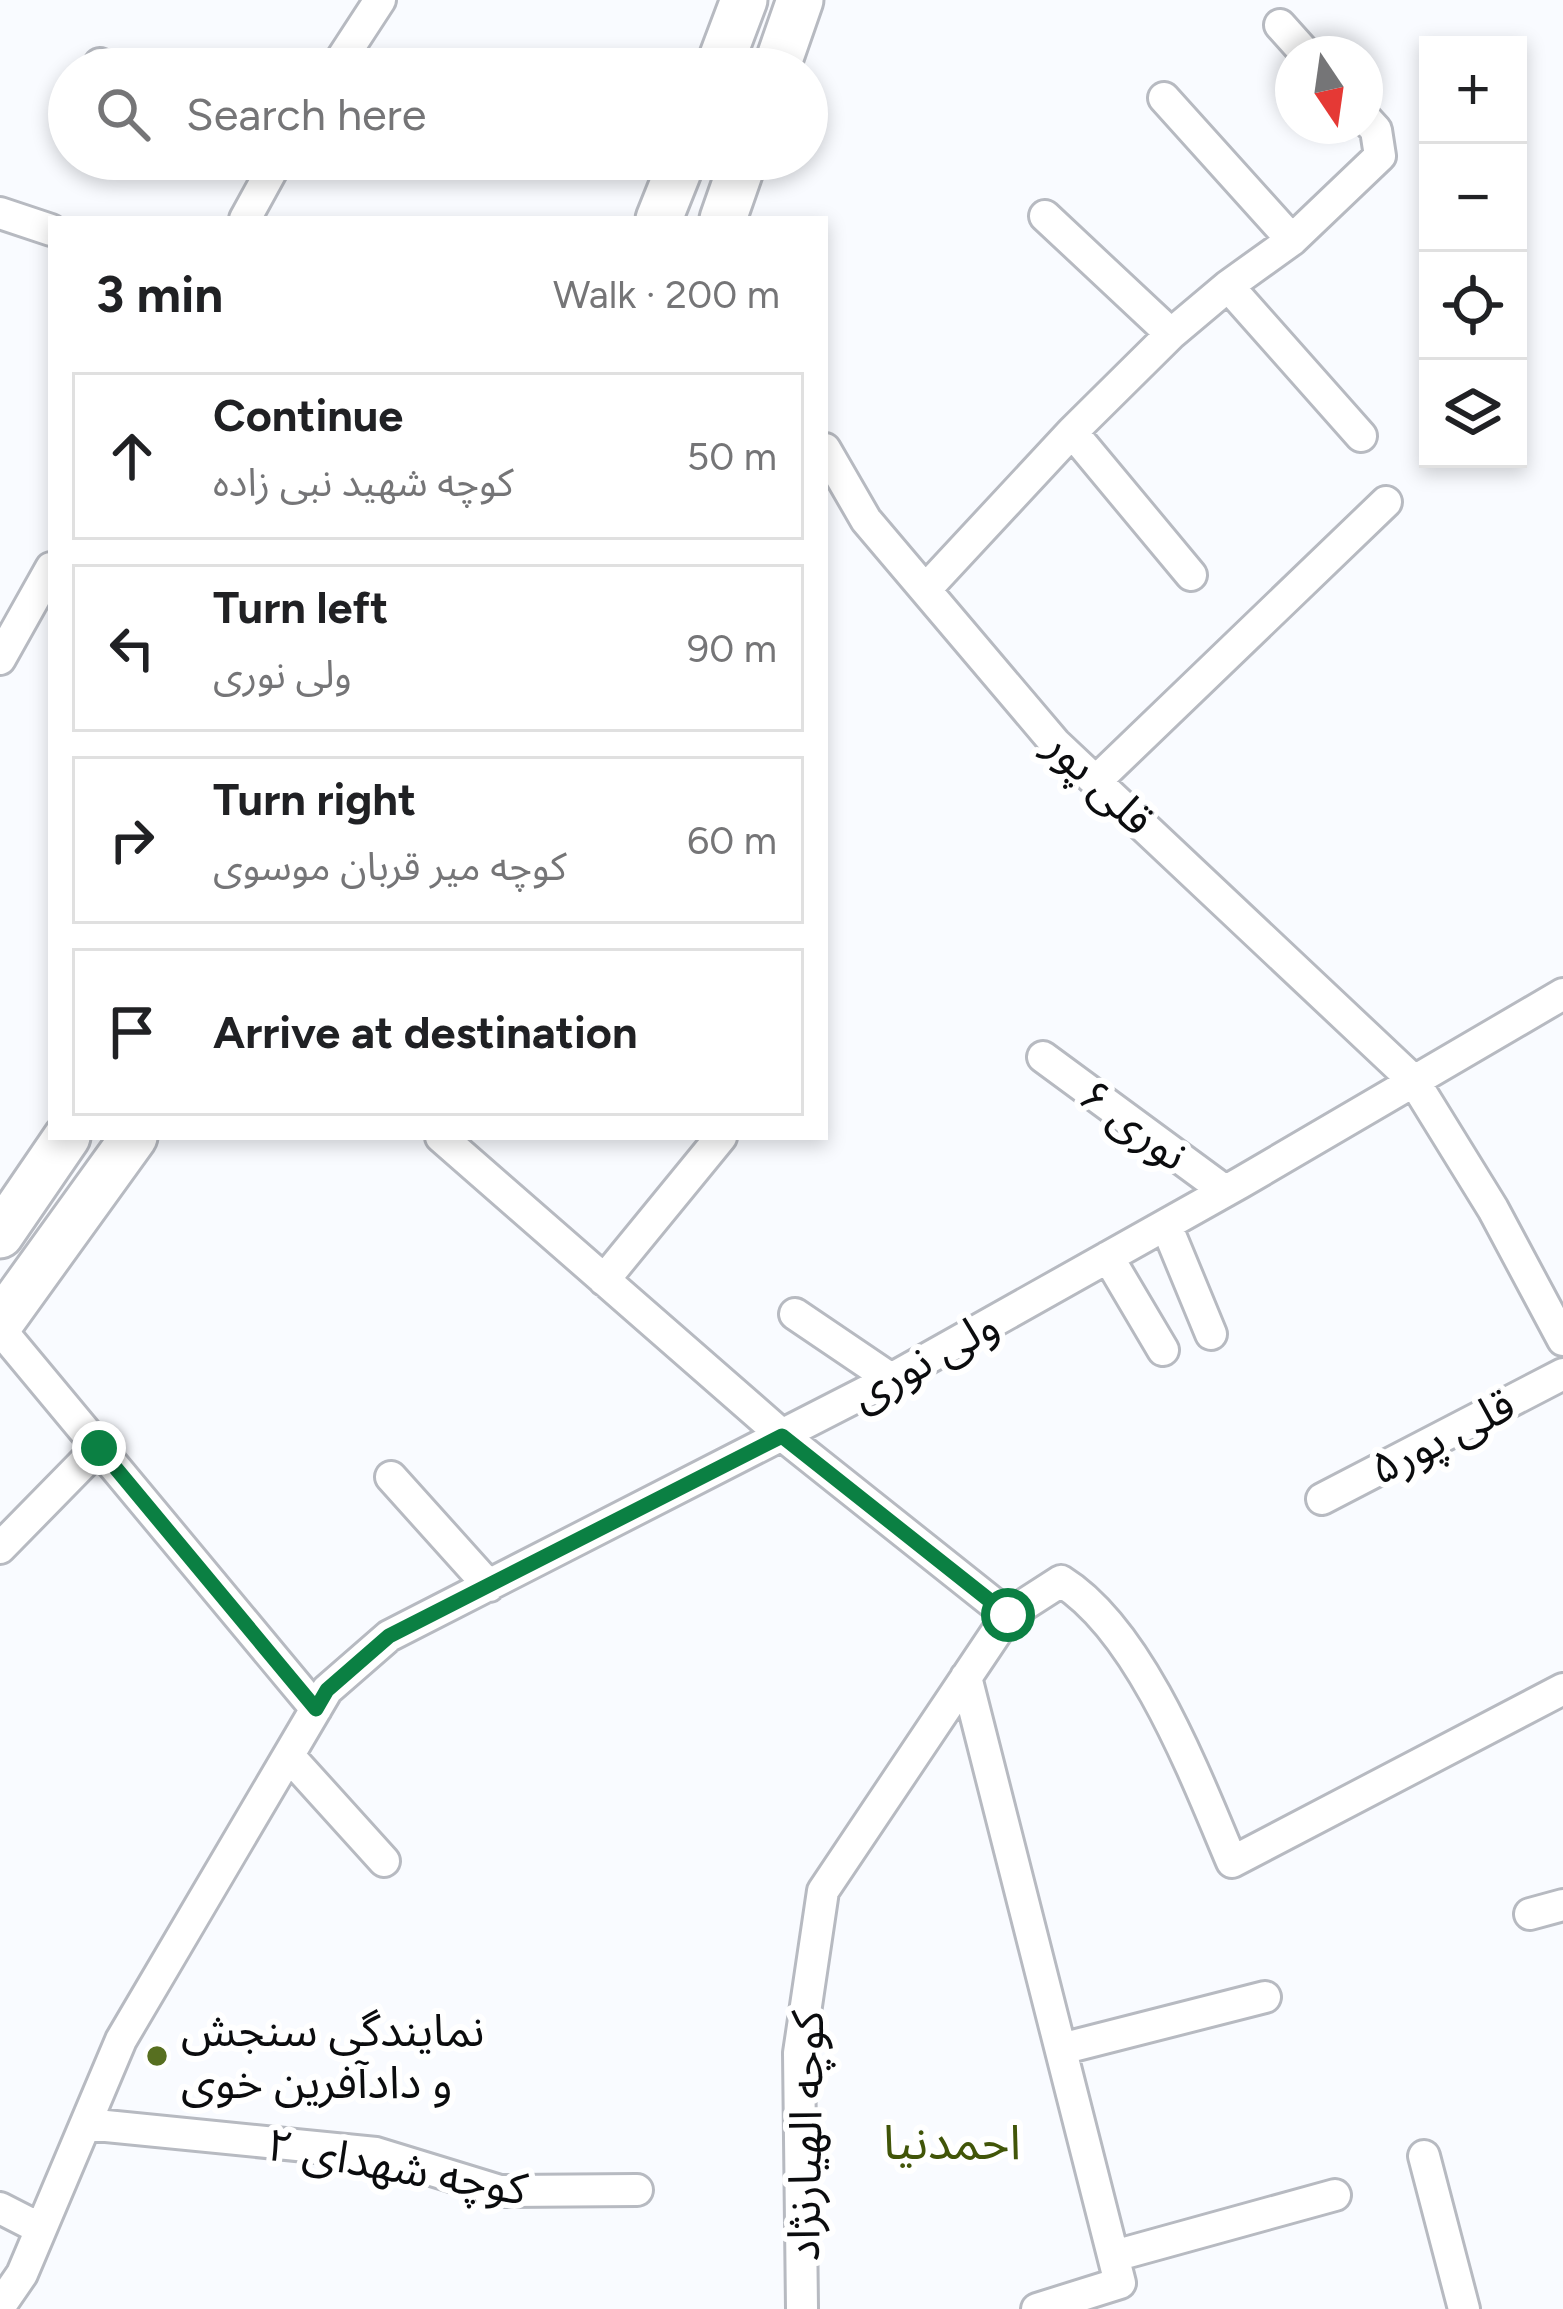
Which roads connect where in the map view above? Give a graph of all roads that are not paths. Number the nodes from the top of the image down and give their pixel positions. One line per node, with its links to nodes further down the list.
1 (380, 0): 6 (street)
2 (744, 0): 7 (main road)
3 (800, 0): 8 (main road)
4 (1280, 25): 5 (street)
5 (1290, 36)
6 (349, 48)
7 (726, 48)
8 (783, 48)
9 (1164, 98): 20 (street)
10 (1378, 144): 20 (street)
11 (266, 180): 15 (street)
12 (675, 180): 16 (main road)
13 (737, 180): 17 (main road)
14 (0, 213): 19 (street)
15 (247, 216)
16 (660, 216)
17 (724, 216)
18 (1045, 216): 22 (street)
19 (48, 229)
20 (1292, 240): 21 (street)
21 (1228, 286): 22 (street); 24 (street)
22 (1171, 334): 23 (street)
23 (1072, 433): 28 (street); 29 (street)
24 (1361, 436)
25 (828, 454): 29 (street, قلی پور)
26 (1386, 502): 31 (street)
27 (48, 573): 30 (street)
28 (1191, 574)
29 (926, 589): 31 (street, قلی پور)
30 (1, 656)
31 (1096, 781): 34 (street, قلی پور)
32 (1563, 994): 34 (street, ولی نوری)
33 (1043, 1057): 39 (street, نوری ۶)
34 (1414, 1082): 39 (street, ولی نوری); 47 (street, قلی پور)
35 (65, 1140): 41 (main road)
36 (132, 1140): 45 (main road)
37 (443, 1140): 43 (street)
38 (719, 1140): 43 (street)
39 (1226, 1191): 40 (street, ولی نوری)
40 (1166, 1225): 42 (street, ولی نوری); 46 (street)
41 (0, 1235)
42 (1108, 1257): 48 (street); 50 (street, ولی نوری)
43 (604, 1280): 51 (street)
44 (795, 1314): 50 (street)
45 (0, 1326): 52 (street)
46 (1211, 1334)
47 (1563, 1340)
48 (1163, 1350)
49 (1563, 1373): 54 (street, قلی پور۵)
50 (891, 1379): 51 (street, ولی نوری)
51 (782, 1436): 56 (street, ولی نوری); 57 (street)
52 (99, 1448): 55 (street); 60 (street)
53 (391, 1477): 56 (street)
54 (1322, 1499)
55 (0, 1548)
56 (489, 1586): 60 (street, ولی نوری)
57 (1008, 1615): 58 (street); 59 (street)
58 (966, 1677): 66 (street); 75 (street, کوچه الهیارنژاد)
59 (1563, 1689)
60 (316, 1709): 61 (street, ولی نوری)
61 (289, 1756): 62 (street); 67 (street, ولی نوری)
62 (384, 1861)
63 (1563, 1905): 64 (street)
64 (1531, 1914)
65 (1264, 1997): 66 (street)
66 (1061, 2049): 73 (street)
67 (86, 2124): 69 (street, کوچه شهدای ۲); 72 (street, ولی نوری)
68 (1424, 2156): 77 (street)
69 (638, 2190)
70 (1336, 2195): 73 (street)
71 (0, 2208): 72 (street)
72 (41, 2229): 74 (street, ولی نوری)
73 (1114, 2256): 76 (street)
74 (0, 2306)
75 (802, 2309)
76 (1037, 2309)
77 (1464, 2309)

